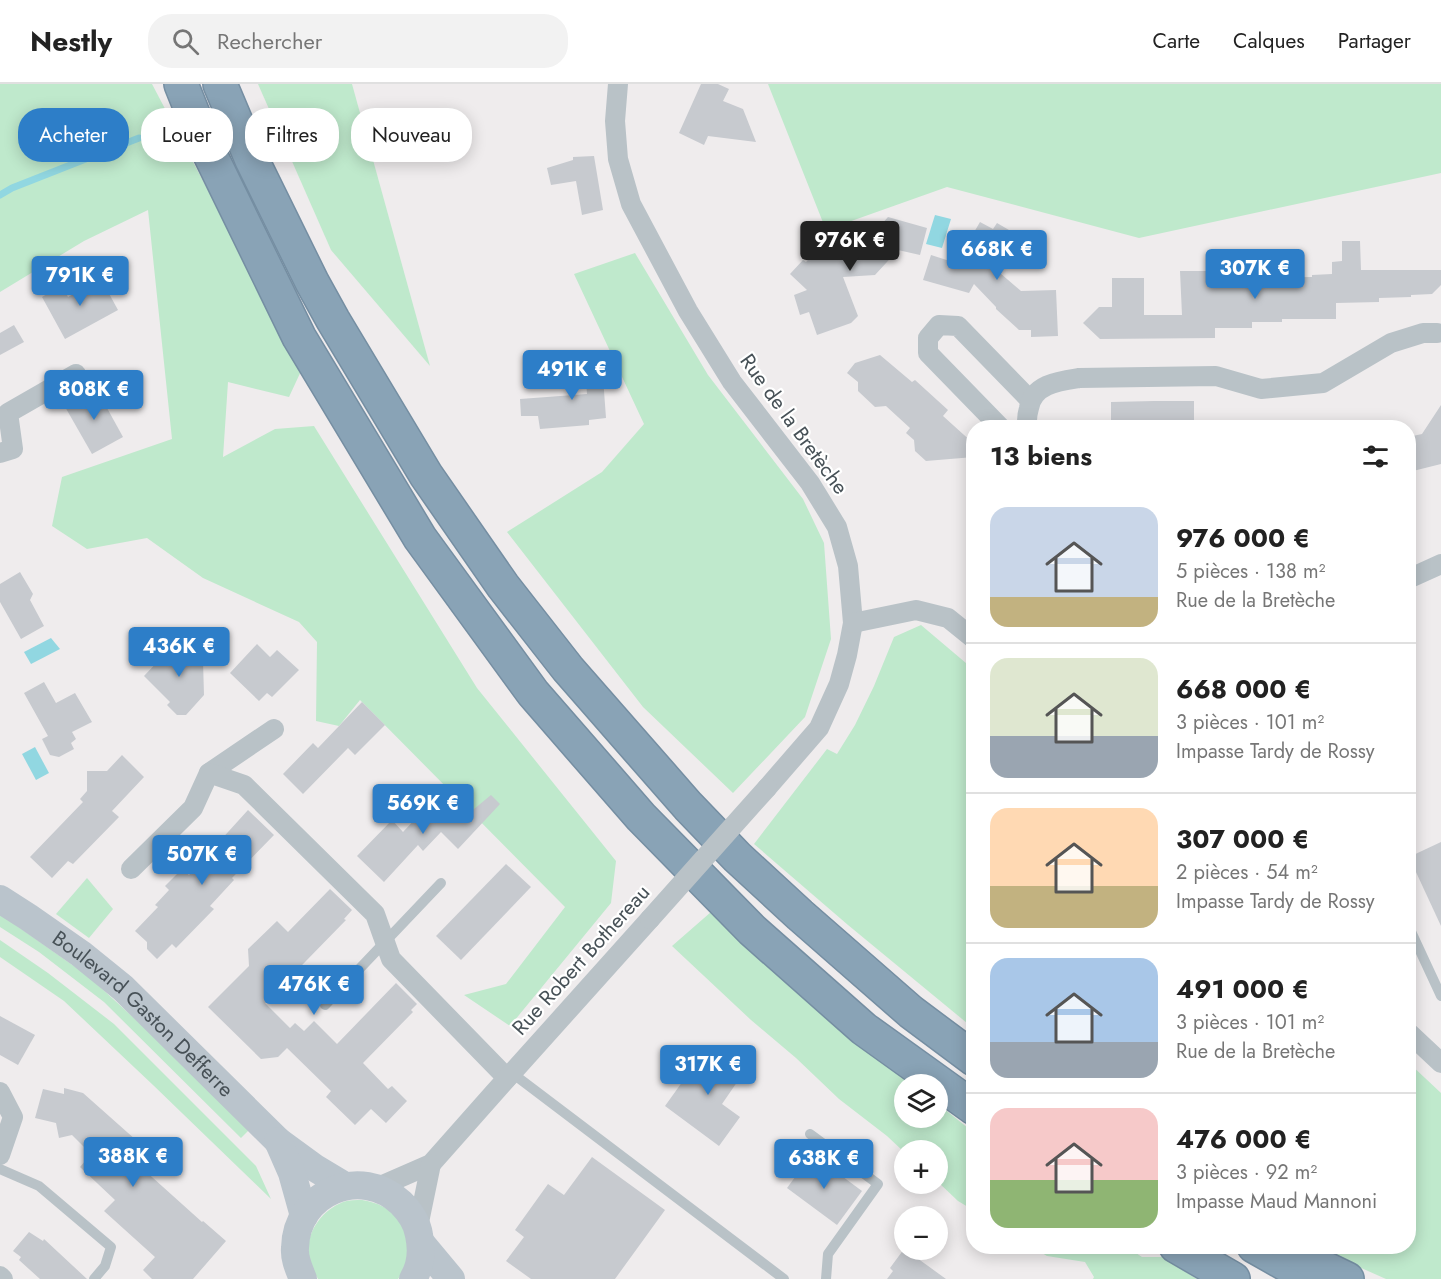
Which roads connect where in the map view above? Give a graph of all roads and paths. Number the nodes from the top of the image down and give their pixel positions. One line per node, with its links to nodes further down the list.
1 (181, 84): 29 (highway)
2 (220, 84): 25 (highway)
3 (618, 84): 12 (street, Rue de la Bretèche)
4 (1437, 333): 6 (street)
5 (76, 374): 9 (street)
6 (1030, 400): 7 (street); 8 (street)
7 (993, 420)
8 (1026, 420)
9 (0, 453)
10 (1441, 564): 11 (street)
11 (1416, 575)
12 (853, 622): 13 (street); 16 (street, Rue de la Bretèche)
13 (966, 633)
14 (274, 729): 15 (street)
15 (209, 772): 17 (street); 20 (street)
16 (767, 788): 27 (street, Rue Robert Bothereau, bridge)
17 (131, 869)
18 (441, 883): 20 (lane)
19 (0, 899): 31 (main road, Boulevard Gaston Defferre)
20 (386, 942): 23 (lane); 27 (street)
21 (1416, 942): 22 (lane)
22 (1441, 996)
23 (325, 1005)
24 (1416, 1038): 26 (street)
25 (966, 1053)
26 (1439, 1057)
27 (510, 1075): 33 (street, Rue Robert Bothereau); 46 (lane)
28 (0, 1092): 32 (street)
29 (966, 1102)
30 (810, 1134): 47 (lane)
31 (279, 1141): 35 (main road, Boulevard Gaston Defferre); 37 (main road, Boulevard Gaston Defferre)
32 (0, 1155)
33 (431, 1164): 36 (street, Rue Robert Bothereau); 38 (street, Rue Robert Bothereau)
34 (0, 1169): 42 (lane)
35 (345, 1186): 36 (main road); 37 (main road)
36 (376, 1188): 38 (main road)
37 (304, 1216): 43 (main road)
38 (419, 1235): 44 (main road); 45 (main road)
39 (1190, 1254): 48 (highway)
40 (1267, 1254): 49 (highway)
41 (1300, 1254): 50 (highway)
42 (94, 1279)
43 (303, 1279)
44 (413, 1279)
45 (451, 1279)
46 (784, 1279)
47 (826, 1279)
48 (1233, 1279)
49 (1311, 1279)
50 (1347, 1279)

